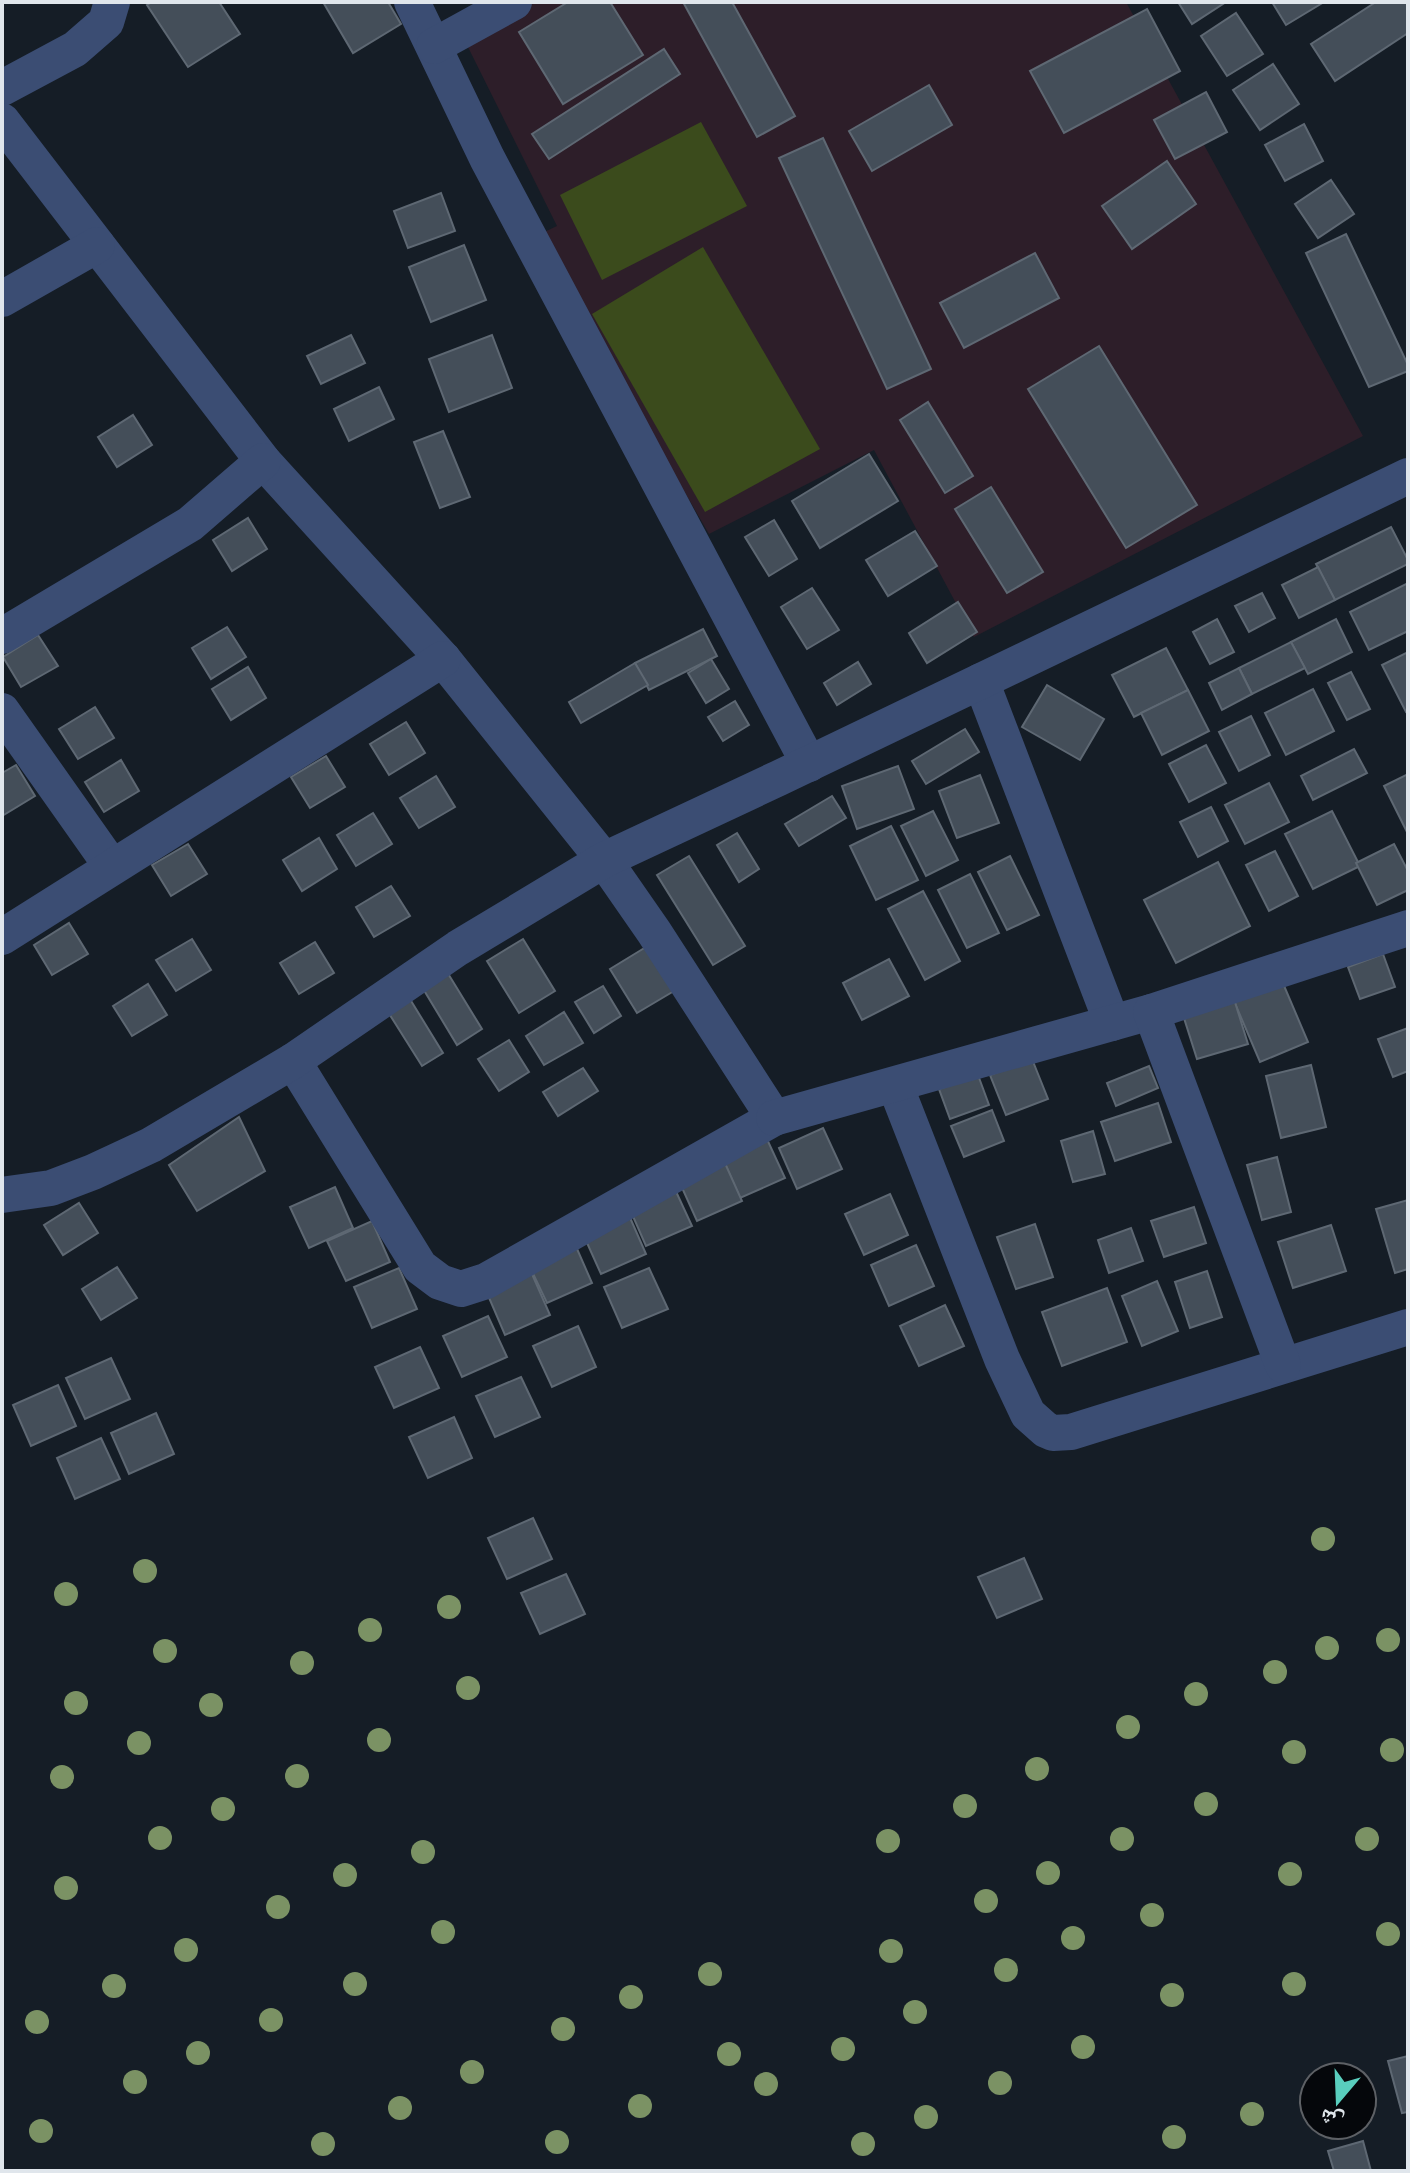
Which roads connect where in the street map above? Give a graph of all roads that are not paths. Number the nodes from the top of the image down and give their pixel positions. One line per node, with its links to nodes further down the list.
1 (112, 2): 5 (street)
2 (412, 2): 4 (street)
3 (514, 2): 4 (street)
4 (434, 46): 15 (street)
5 (2, 88)
6 (2, 121): 7 (street)
7 (97, 245): 8 (street); 9 (street)
8 (2, 299)
9 (263, 461): 11 (street); 12 (street)
10 (1408, 476): 13 (street)
11 (2, 636)
12 (443, 659): 16 (street); 17 (street)
13 (981, 681): 15 (street); 21 (street)
14 (2, 711): 17 (street)
15 (809, 764): 16 (street)
16 (604, 860): 22 (street); 24 (street)
17 (112, 867): 19 (street)
18 (1408, 928): 20 (street)
19 (2, 937)
20 (1151, 1012): 21 (street); 27 (street)
21 (1112, 1023): 23 (street)
22 (293, 1061): 24 (street); 25 (street)
23 (895, 1085): 24 (street); 27 (street)
24 (774, 1118)
25 (2, 1195)
26 (1408, 1327): 27 (street)
27 (1283, 1365)

